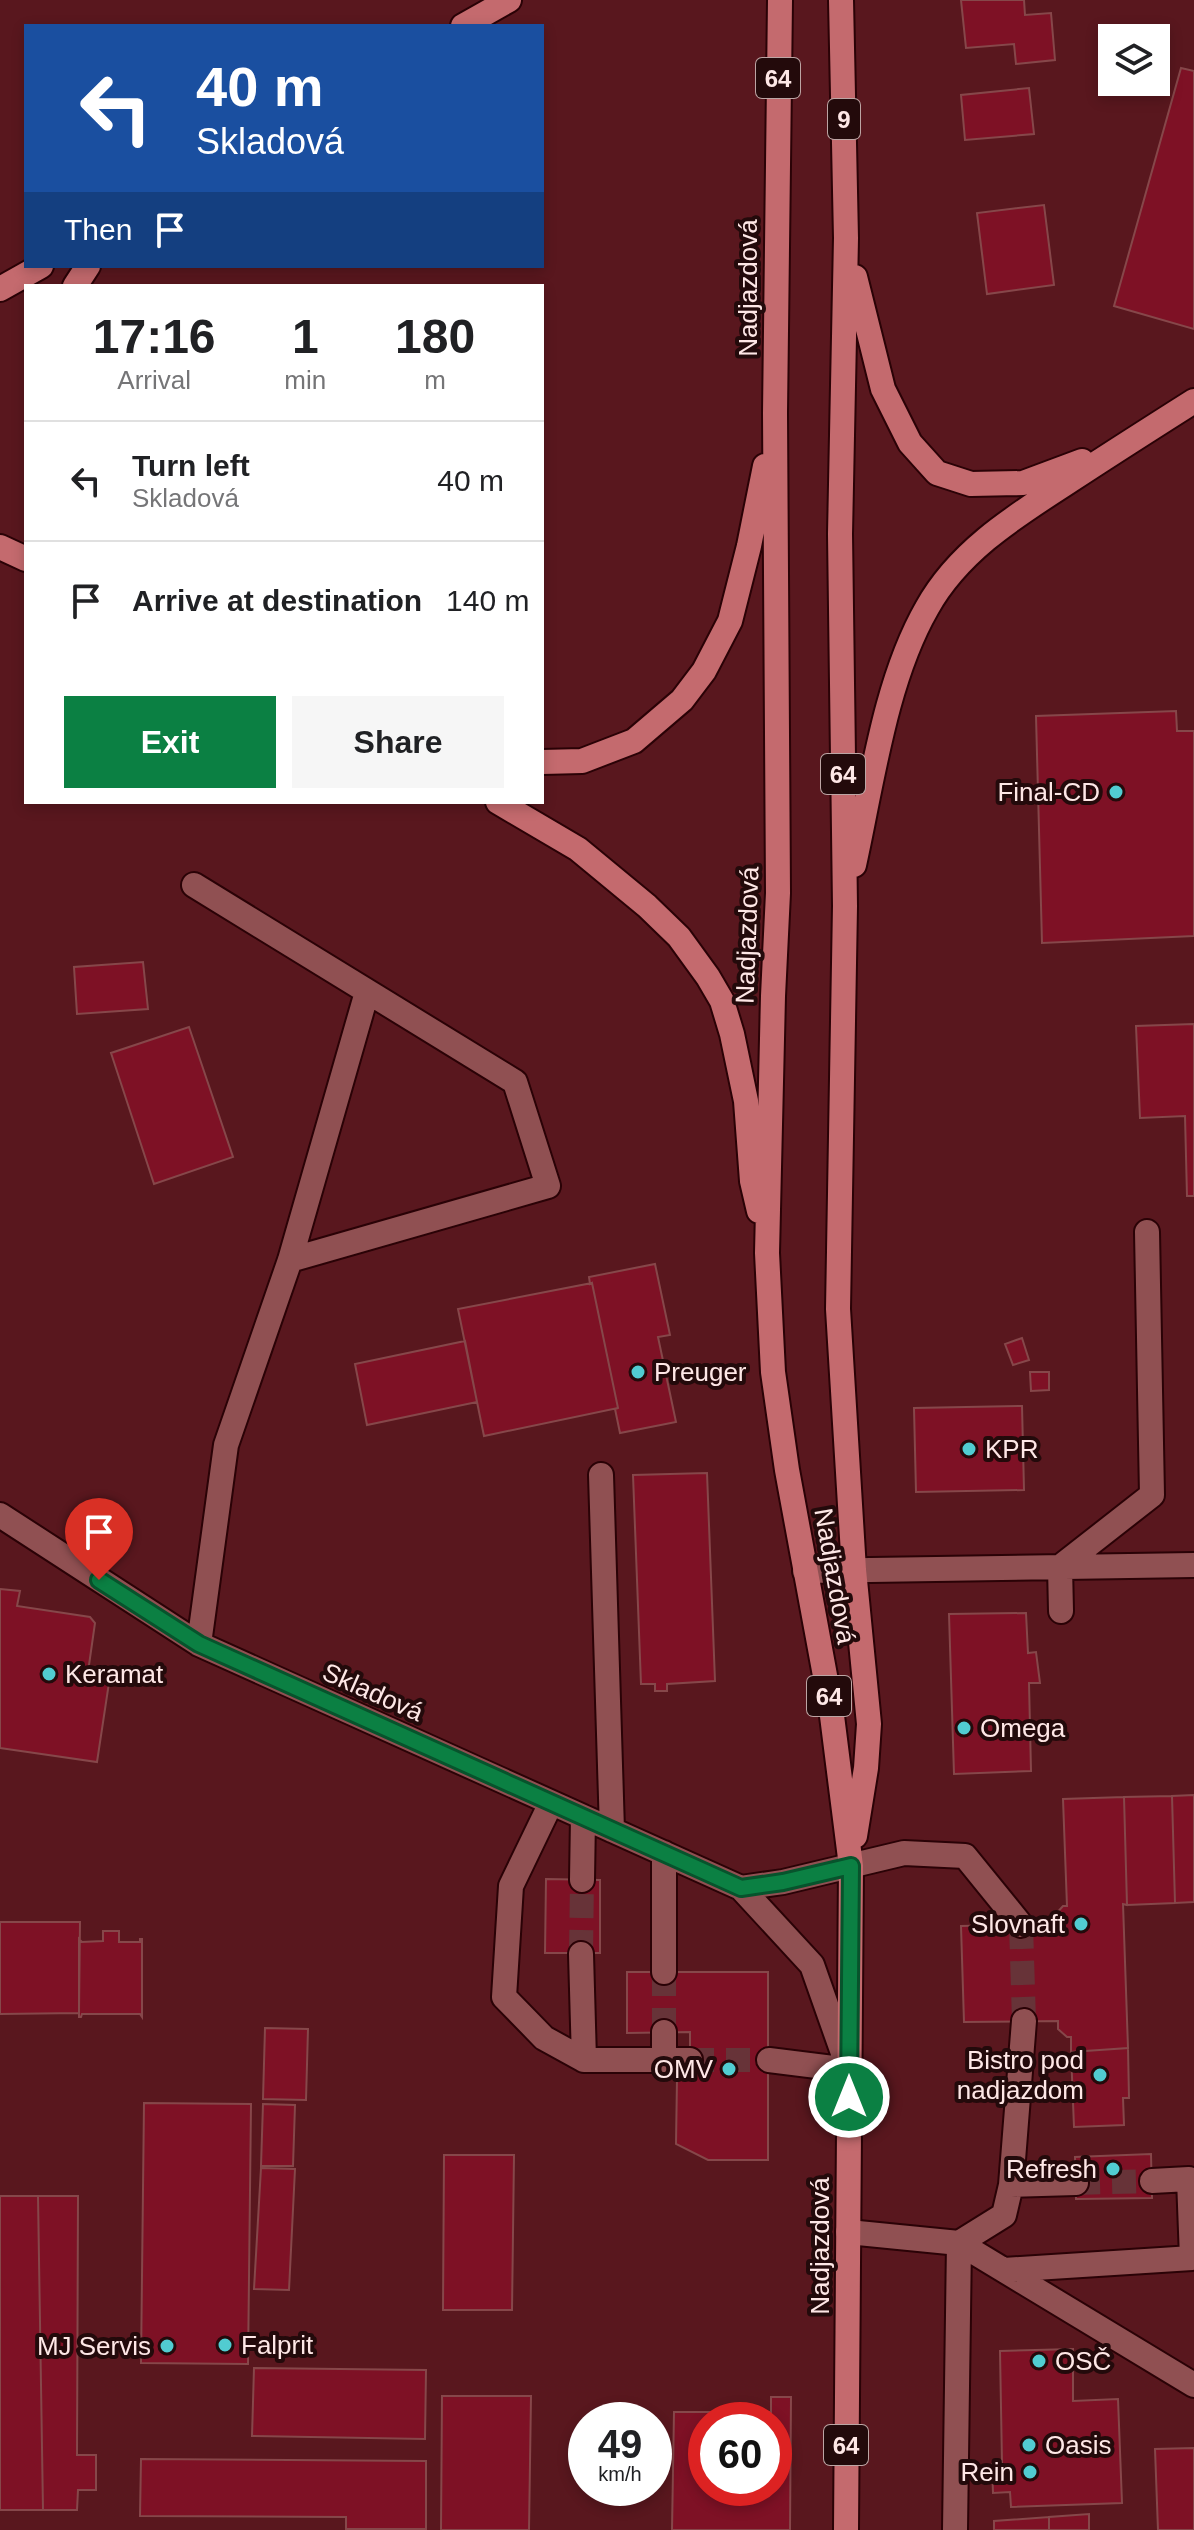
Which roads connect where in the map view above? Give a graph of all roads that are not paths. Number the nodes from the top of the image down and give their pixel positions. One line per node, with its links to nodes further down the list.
1 (509, 0): 4 (main road)
2 (780, 0): 9 (main road, Nadjazdová / 64)
3 (841, 0): 5 (main road, Nadjazdová / 9)
4 (467, 24)
5 (846, 238): 10 (main road); 16 (main road, Nadjazdová / 64)
6 (37, 268): 7 (main road)
7 (0, 289)
8 (1194, 401): 10 (main road)
9 (775, 413): 13 (main road); 19 (main road, Nadjazdová / 64)
10 (1122, 447): 16 (main road)
11 (0, 547): 12 (main road)
12 (24, 558)
13 (544, 762)
14 (501, 804): 19 (main road)
15 (194, 885): 17 (street)
16 (845, 906): 25 (main road, Nadjazdová / 64)
17 (367, 992): 20 (street); 20 (street)
18 (1147, 1232): 24 (street)
19 (767, 1253): 26 (main road, Nadjazdová / 64)
20 (290, 1260): 28 (street)
21 (601, 1475): 31 (street)
22 (0, 1515): 28 (street, Skladová)
23 (1194, 1565): 24 (street)
24 (1060, 1567): 25 (street); 27 (street)
25 (854, 1570): 26 (street); 33 (main road, Nadjazdová / 64)
26 (805, 1571): 33 (main road, Nadjazdová / 64)
27 (1061, 1611)
28 (199, 1644): 29 (street, Skladová)
29 (551, 1803): 30 (street, Skladová); 41 (street)
30 (583, 1817): 31 (street, Skladová); 34 (street)
31 (612, 1830): 32 (street, Skladová)
32 (664, 1853): 35 (street, Skladová); 38 (street)
33 (851, 1866): 35 (street); 36 (street); 45 (main road, Nadjazdová / 64)
34 (582, 1880)
35 (741, 1888): 45 (street, Skladová)
36 (1021, 1925)
37 (581, 1954): 41 (street)
38 (664, 1972)
39 (1024, 2021): 48 (street)
40 (664, 2032): 42 (street)
41 (584, 2060): 42 (street)
42 (664, 2060): 43 (street)
43 (690, 2060)
44 (769, 2060): 45 (street)
45 (849, 2070): 49 (main road, Nadjazdová / 64)
46 (1152, 2181): 51 (street)
47 (1076, 2183): 48 (street)
48 (1011, 2185): 50 (street)
49 (848, 2232): 50 (street); 53 (main road, Nadjazdová / 64)
50 (959, 2243): 51 (street); 54 (street)
51 (1004, 2270): 52 (street)
52 (1194, 2385)
53 (846, 2530)
54 (955, 2530)

